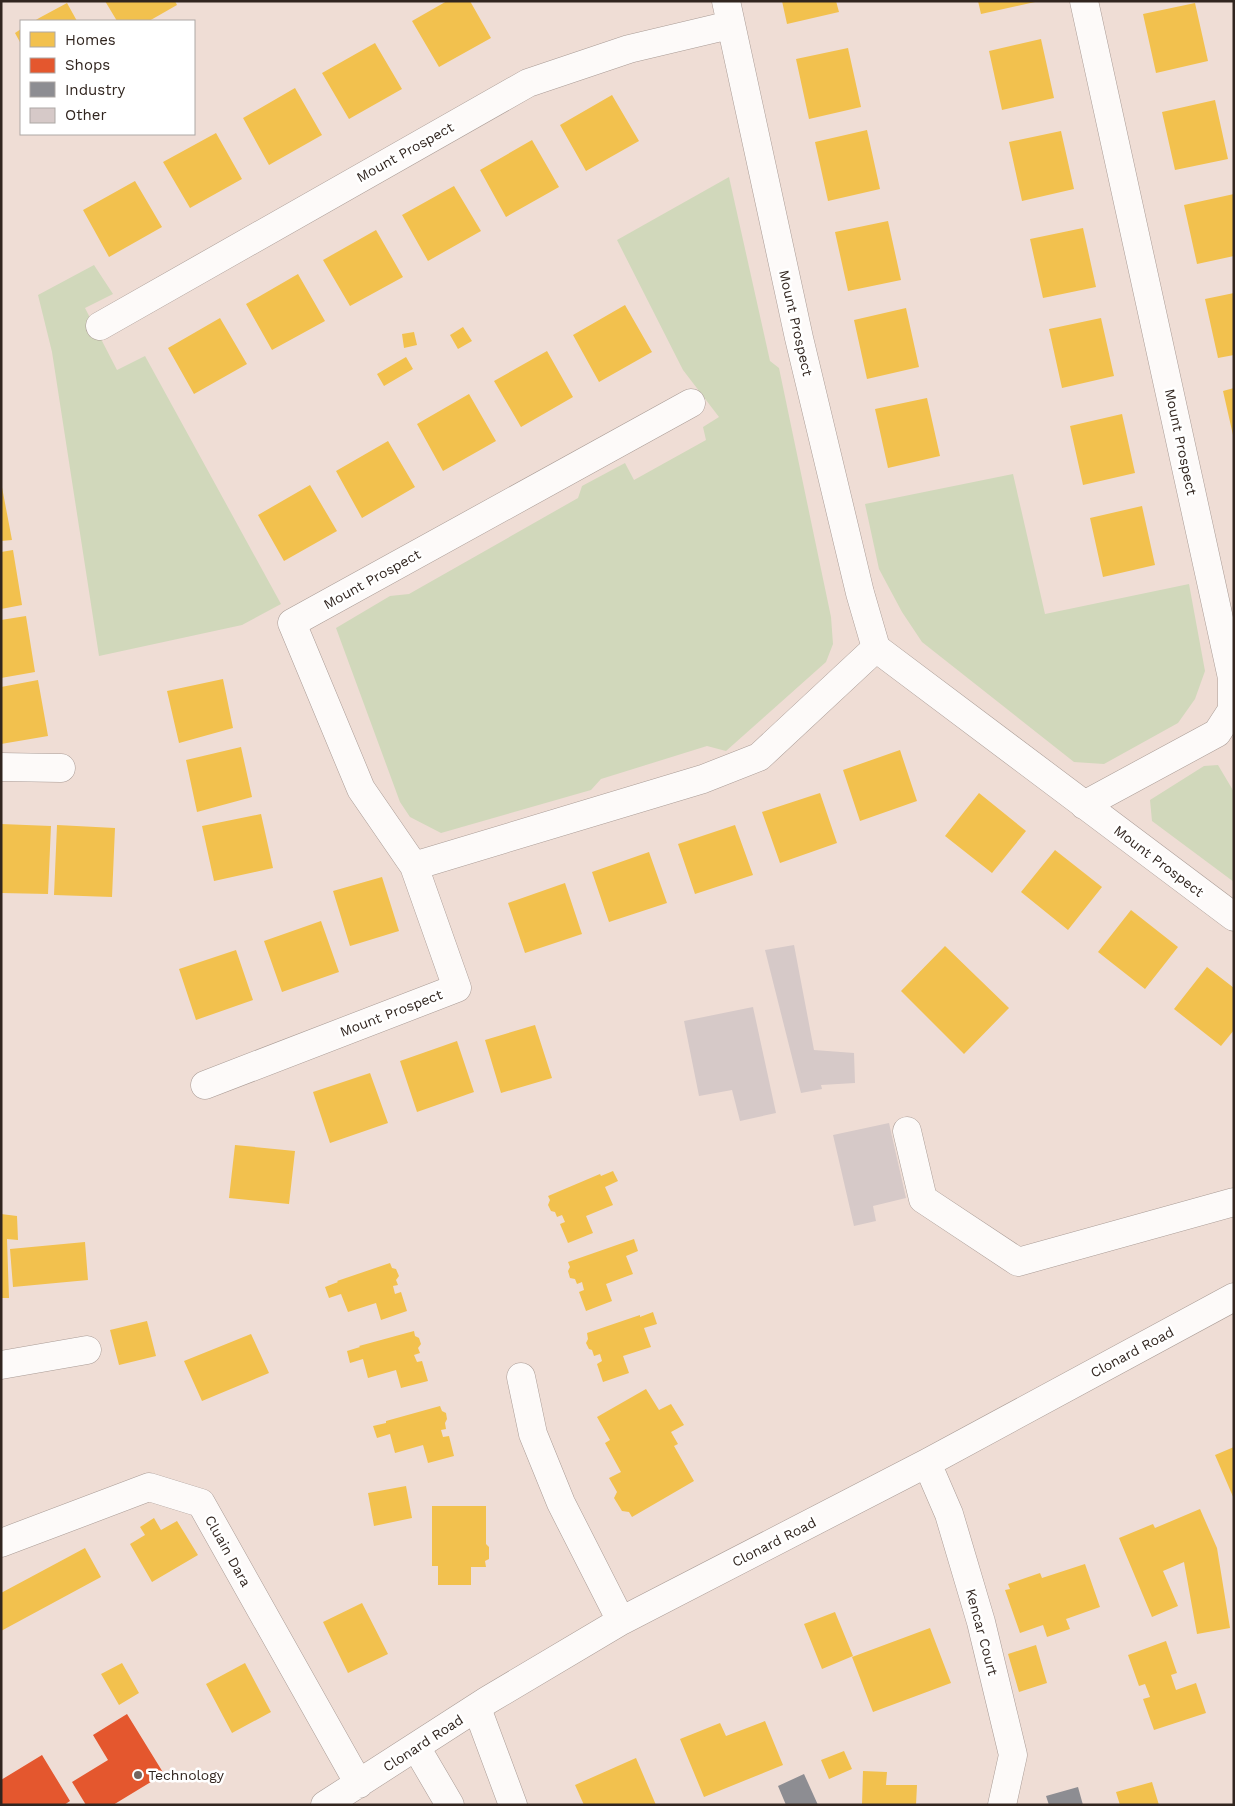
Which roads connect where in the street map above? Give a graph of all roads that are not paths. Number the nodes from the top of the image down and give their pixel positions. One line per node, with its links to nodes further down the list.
1 (1084, 1): 8 (street, Mount Prospect)
2 (728, 13): 3 (street, Mount Prospect); 5 (street, Mount Prospect)
3 (100, 326)
4 (691, 403): 9 (street, Mount Prospect)
5 (876, 648): 8 (street, Mount Prospect); 9 (street)
6 (1, 767): 7 (street)
7 (61, 768)
8 (1084, 805): 10 (street, Mount Prospect)
9 (414, 866): 11 (street, Mount Prospect)
10 (1234, 916)
11 (205, 1085)
12 (908, 1130): 13 (street)
13 (1234, 1202)
14 (1234, 1297): 18 (street, Clonard Road)
15 (87, 1350): 16 (street)
16 (1, 1365)
17 (521, 1377): 20 (street)
18 (927, 1463): 20 (street, Clonard Road); 27 (street, Kencar Court)
19 (1, 1543): 23 (street, Cluain Dara)
20 (621, 1621): 21 (street, Clonard Road)
21 (476, 1708): 22 (street, Clonard Road); 26 (street)
22 (416, 1747): 23 (street, Clonard Road); 25 (street)
23 (359, 1784): 24 (street, Clonard Road)
24 (325, 1805)
25 (450, 1805)
26 (513, 1805)
27 (1002, 1805)

